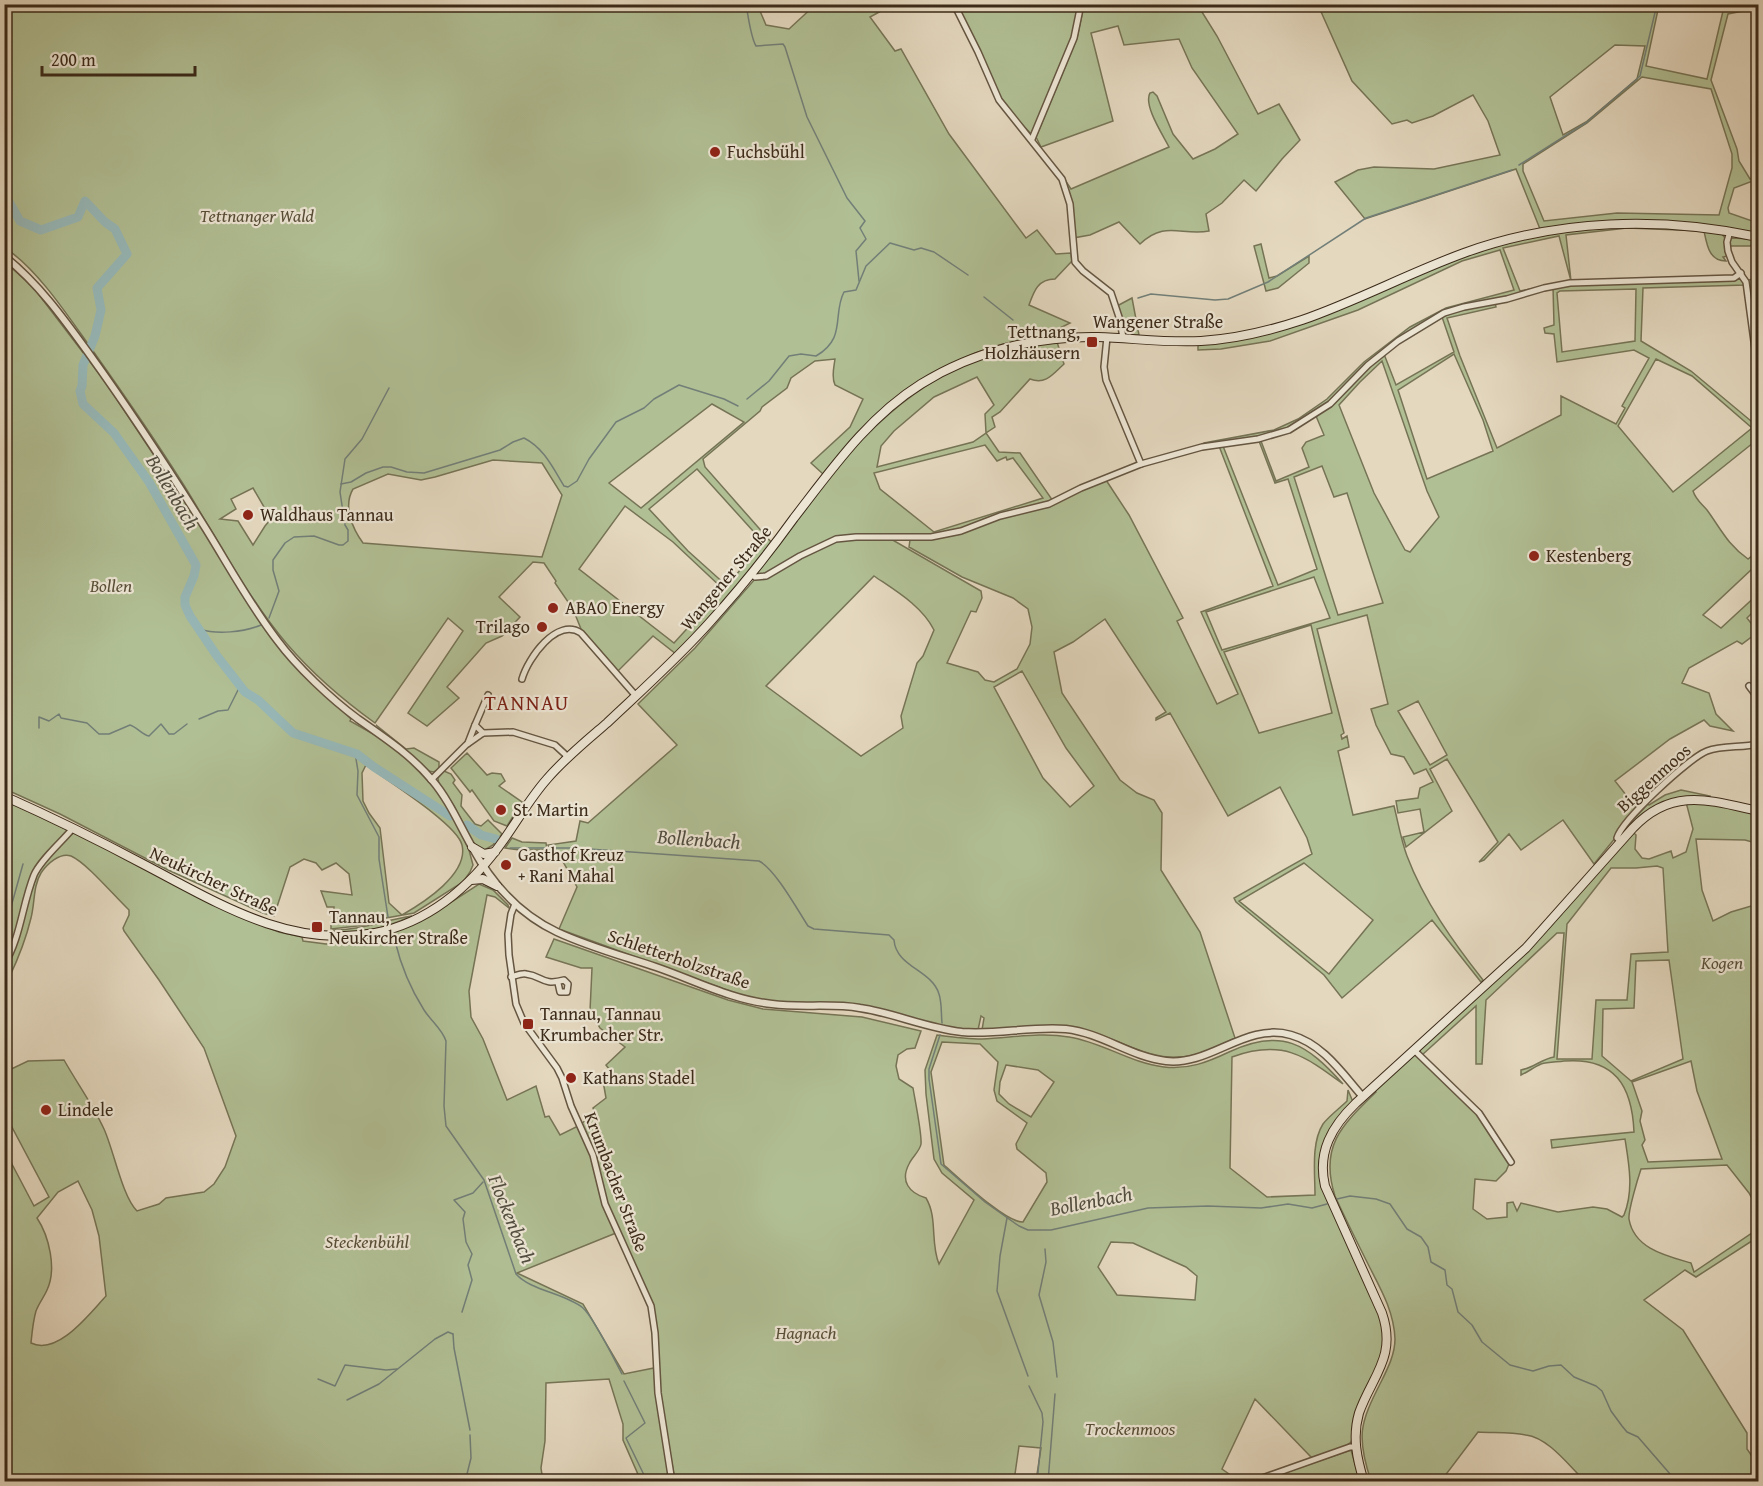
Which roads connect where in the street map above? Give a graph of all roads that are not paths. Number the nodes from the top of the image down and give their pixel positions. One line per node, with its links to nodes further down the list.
1 (954, 4): 3 (street)
2 (1082, 4): 3 (street)
3 (1032, 139): 9 (street)
4 (1730, 231): 5 (main road, Wangener Straße); 7 (street); 9 (main road, Wangener Straße)
5 (1758, 237)
6 (4, 256): 24 (street, Schletterholzstraße)
7 (1742, 273): 10 (street); 11 (street)
8 (1107, 337): 9 (main road, Wangener Straße); 11 (street); 12 (main road, Wangener Straße)
9 (1123, 338)
10 (1758, 371)
11 (1141, 464): 12 (street)
12 (751, 574): 13 (main road, Wangener Straße)
13 (673, 661): 17 (main road, Neukircher Straße)
14 (522, 679): 17 (street)
15 (1749, 686): 18 (street)
16 (488, 695): 19 (street)
17 (636, 696): 23 (main road, Neukircher Straße)
18 (1758, 698)
19 (475, 725): 20 (street); 22 (street)
20 (483, 733): 22 (street); 23 (street)
21 (1758, 744): 28 (street, Biggenmoos)
22 (466, 745): 24 (street)
23 (568, 757): 30 (main road, Neukircher Straße)
24 (431, 780): 29 (street, Schletterholzstraße)
25 (4, 796): 27 (main road, Neukircher Straße)
26 (1758, 811): 28 (main road)
27 (73, 828): 32 (main road, Neukircher Straße); 35 (street)
28 (1621, 841): 38 (main road)
29 (472, 847): 30 (main road); 31 (street, Schletterholzstraße)
30 (495, 852): 31 (main road, Neukircher Straße)
31 (483, 867): 32 (main road, Neukircher Straße); 33 (street, Schletterholzstraße)
32 (471, 880): 33 (main road)
33 (497, 886): 34 (street, Schletterholzstraße)
34 (515, 904): 36 (street, Krumbacher Straße); 39 (street, Schletterholzstraße)
35 (4, 965)
36 (511, 977): 37 (street); 42 (street, Krumbacher Straße)
37 (558, 983)
38 (1414, 1050): 39 (main road); 40 (street)
39 (1363, 1097): 41 (main road)
40 (1511, 1162)
41 (1356, 1447): 43 (street); 44 (main road)
42 (672, 1482)
43 (1251, 1482)
44 (1364, 1482)

